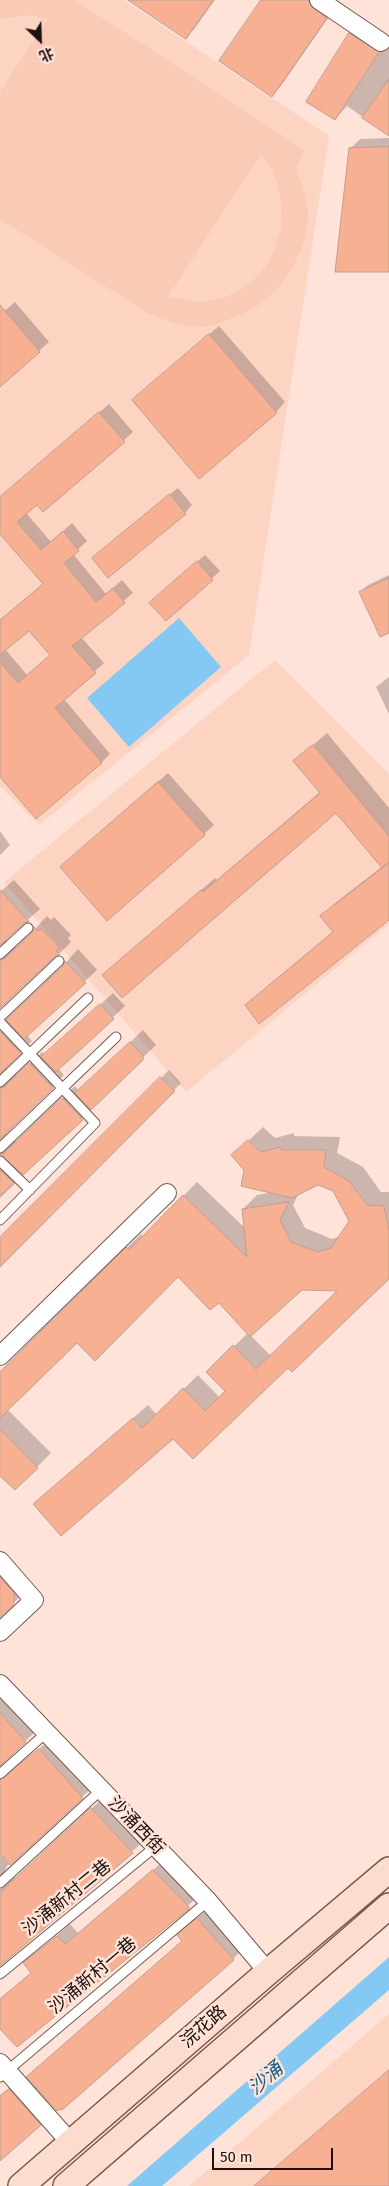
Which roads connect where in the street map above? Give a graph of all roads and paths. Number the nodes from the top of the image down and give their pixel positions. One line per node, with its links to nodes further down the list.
1 (319, 0): 2 (street)
2 (381, 42)
3 (28, 928): 4 (lane)
4 (0, 954)
5 (59, 960): 7 (lane)
6 (88, 998): 10 (lane)
7 (0, 1017)
8 (0, 1022): 10 (lane)
9 (116, 1037): 12 (lane)
10 (29, 1054): 11 (lane); 12 (lane)
11 (0, 1082)
12 (61, 1088): 13 (lane); 15 (lane)
13 (0, 1148)
14 (0, 1161): 15 (lane)
15 (30, 1190): 17 (lane)
16 (167, 1192): 18 (street)
17 (0, 1220)
18 (0, 1356)
19 (0, 1561): 20 (street)
20 (0, 1632)
21 (0, 1684): 22 (street, 沙涌西街)
22 (46, 1733): 23 (lane); 24 (street, 沙涌西街)
23 (0, 1774)
24 (101, 1790): 25 (street, 沙涌西街); 27 (lane)
25 (155, 1846): 28 (street, 沙涌西街); 31 (lane, 沙涌新村二巷)
26 (389, 1870): 30 (main road, 浣花路)
27 (0, 1883)
28 (208, 1900): 30 (street, 沙涌西街); 32 (lane, 沙涌新村一巷)
29 (389, 1906): 35 (main road, 浣花路)
30 (268, 1972): 33 (main road, 浣花路)
31 (0, 1974)
32 (2, 2070): 33 (street)
33 (70, 2142): 34 (main road, 浣花路)
34 (21, 2186)
35 (66, 2186)

